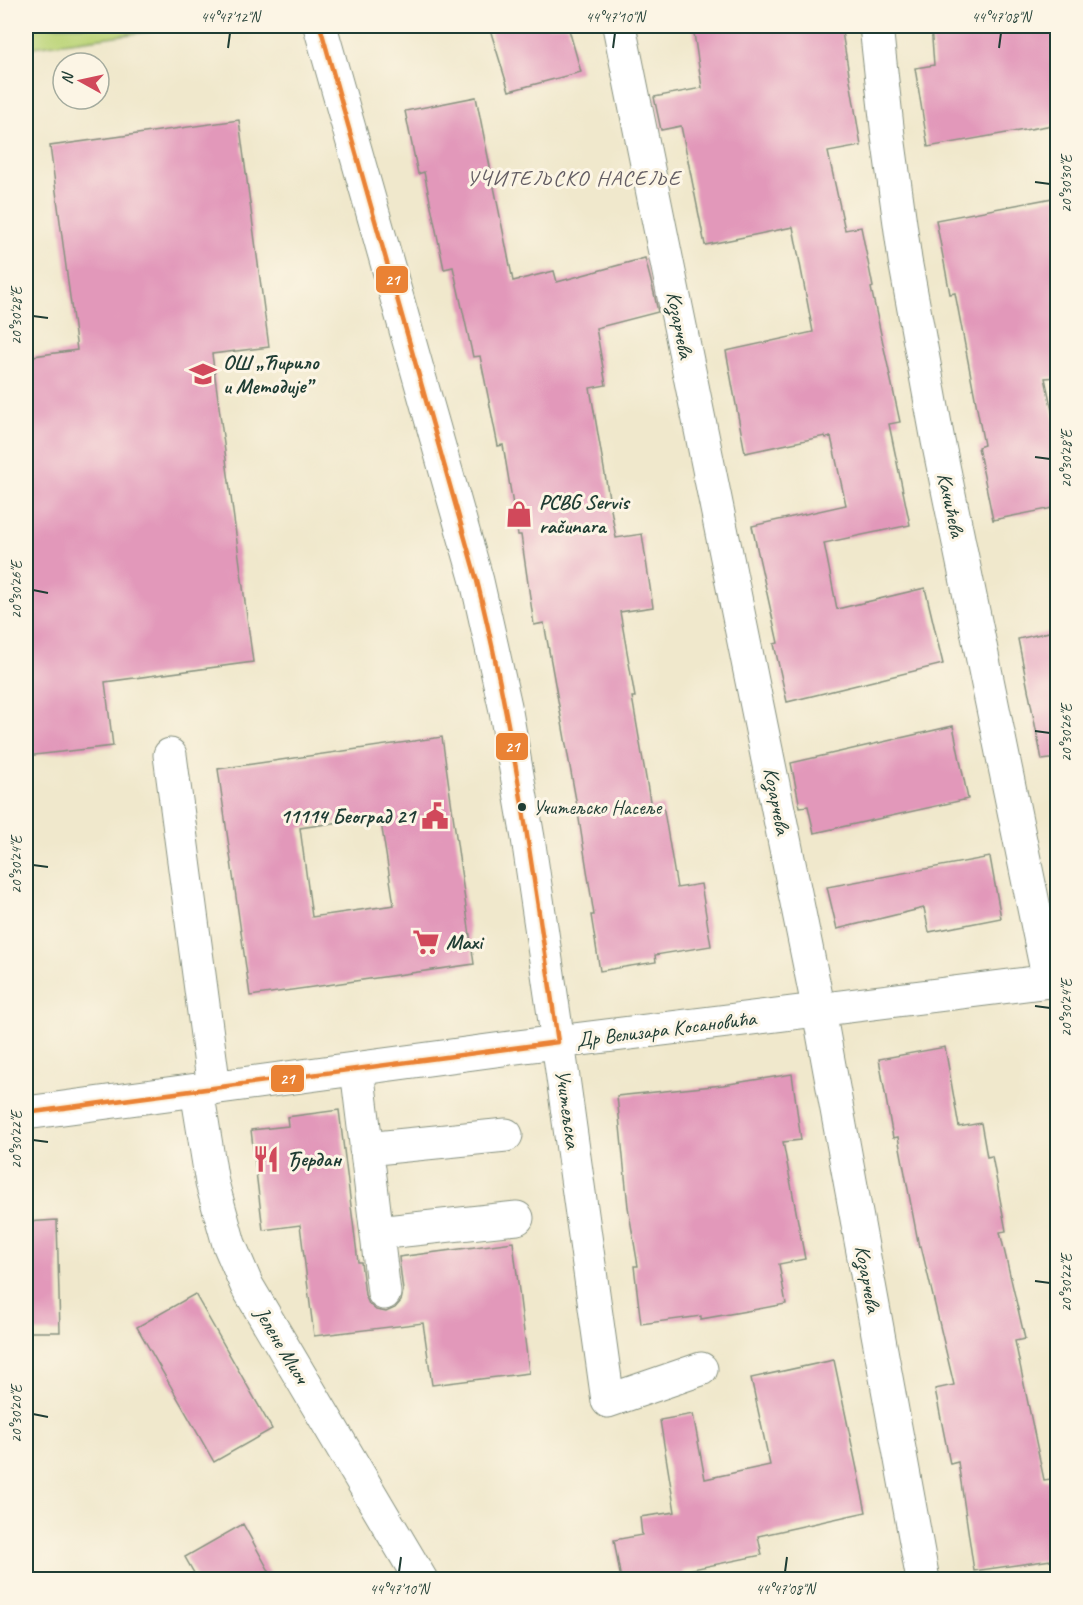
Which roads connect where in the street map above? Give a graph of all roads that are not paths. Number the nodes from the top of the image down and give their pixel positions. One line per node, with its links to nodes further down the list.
1 (320, 26): 7 (street, Учитељска)
2 (619, 26): 6 (street, Козарчева)
3 (876, 26): 5 (street, Качићева)
4 (170, 755): 9 (street, Јелене Миоч)
5 (1053, 981): 6 (street, Др Велизара Косановића)
6 (819, 1011): 7 (street, Др Велизара Косановића); 18 (street, Козарчева)
7 (558, 1042): 8 (street, Др Велизара Косановића); 16 (street, Учитељска)
8 (357, 1069): 9 (street, Др Велизара Косановића); 12 (street)
9 (205, 1089): 10 (street, Др Велизара Косановића); 17 (street, Јелене Миоч)
10 (26, 1113)
11 (506, 1135): 12 (street)
12 (366, 1149): 14 (street)
13 (517, 1218): 14 (street)
14 (377, 1233): 15 (street)
15 (384, 1293)
16 (701, 1369)
17 (421, 1580)
18 (923, 1580)

